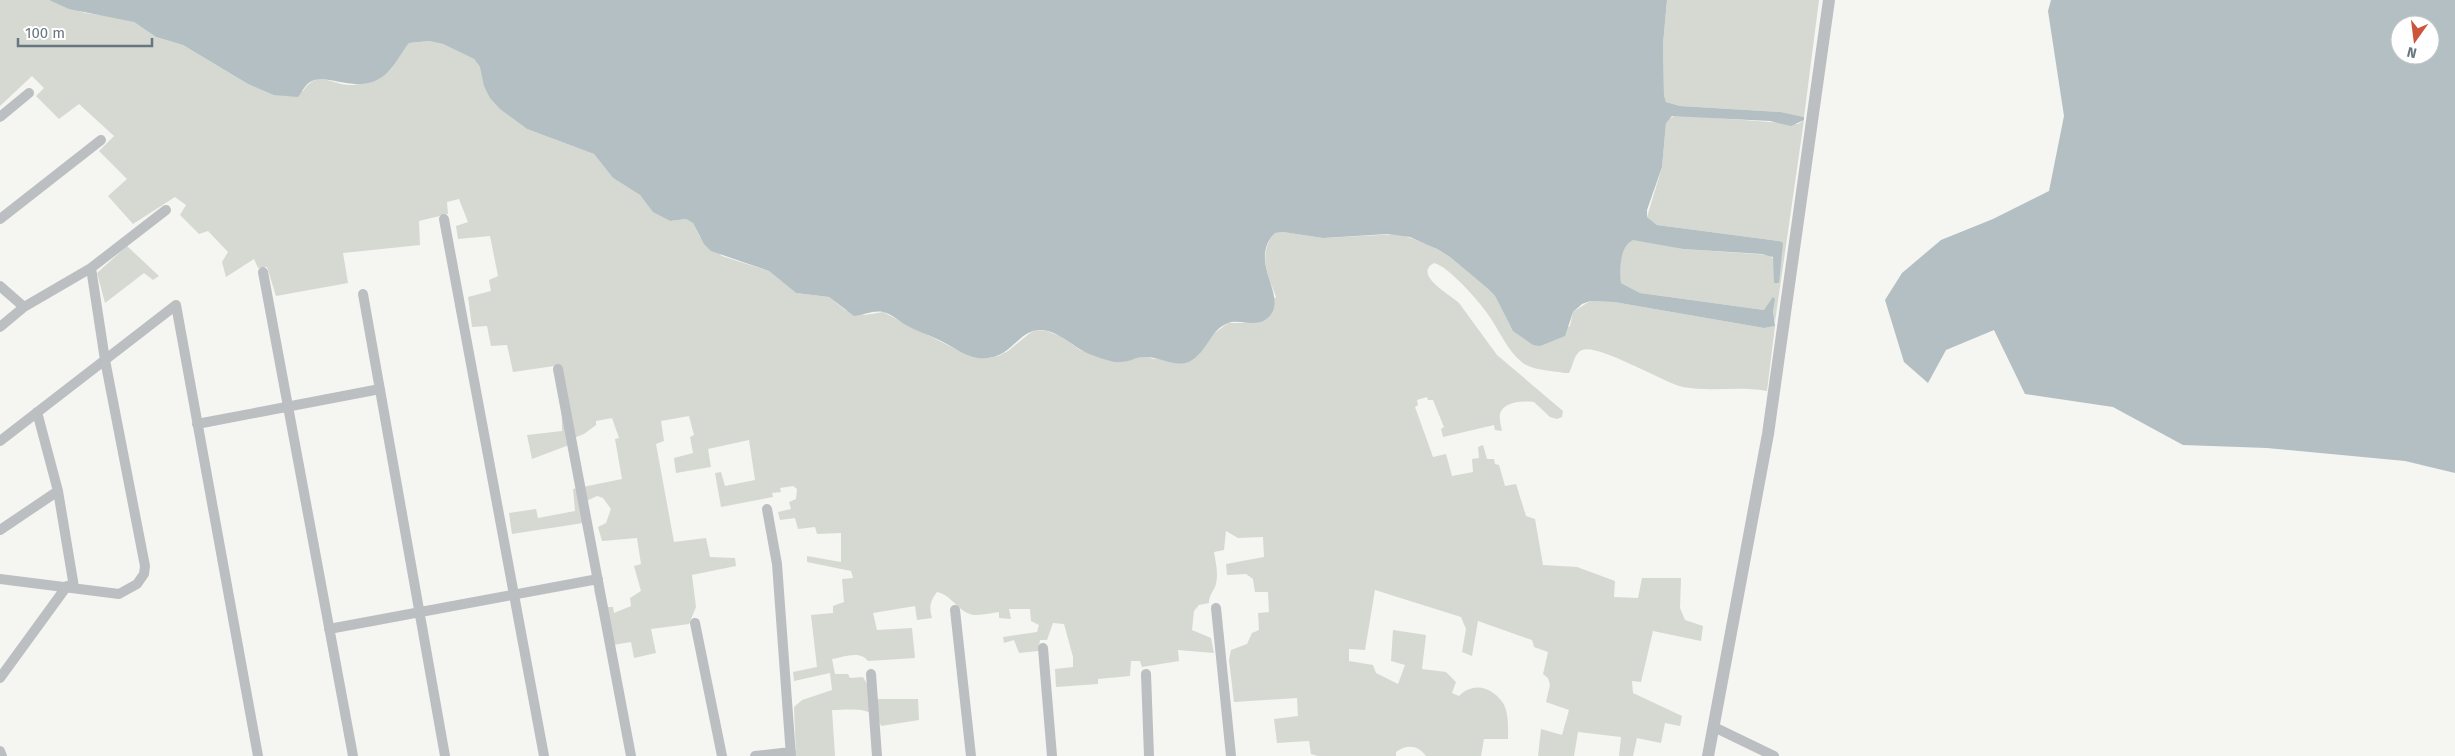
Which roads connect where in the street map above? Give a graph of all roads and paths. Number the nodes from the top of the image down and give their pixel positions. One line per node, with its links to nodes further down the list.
1 (1829, 0): 37 (street)
2 (29, 93): 3 (street)
3 (0, 117)
4 (102, 140): 6 (street)
5 (166, 210): 8 (street)
6 (0, 219)
7 (444, 219): 27 (street)
8 (91, 268): 12 (street); 14 (street)
9 (263, 272): 17 (street)
10 (0, 286): 12 (street)
11 (363, 294): 16 (street)
12 (24, 307): 13 (street)
13 (0, 328)
14 (105, 360): 18 (street); 19 (street); 26 (street)
15 (558, 369): 25 (street)
16 (380, 389): 17 (street); 30 (street)
17 (288, 407): 19 (street); 32 (street)
18 (37, 412): 20 (street); 21 (street)
19 (197, 424): 41 (street)
20 (0, 441)
21 (58, 491): 23 (street); 26 (street)
22 (767, 509): 39 (street)
23 (0, 530)
24 (0, 579): 26 (street)
25 (598, 579): 27 (street); 45 (street)
26 (71, 587): 36 (street)
27 (514, 595): 30 (street); 44 (street)
28 (1216, 608): 52 (street)
29 (955, 610): 49 (street)
30 (420, 612): 32 (street); 43 (street)
31 (695, 623): 46 (street)
32 (329, 629): 42 (street)
33 (1043, 648): 50 (street)
34 (871, 674): 48 (street)
35 (1146, 674): 51 (street)
36 (0, 678)
37 (1714, 727): 53 (street); 54 (street)
38 (0, 751): 40 (street)
39 (791, 754): 47 (street)
40 (2, 756)
41 (258, 756)
42 (353, 756)
43 (445, 756)
44 (544, 756)
45 (631, 756)
46 (722, 756)
47 (754, 756)
48 (876, 756)
49 (971, 756)
50 (1052, 756)
51 (1149, 756)
52 (1230, 756)
53 (1708, 756)
54 (1774, 756)

